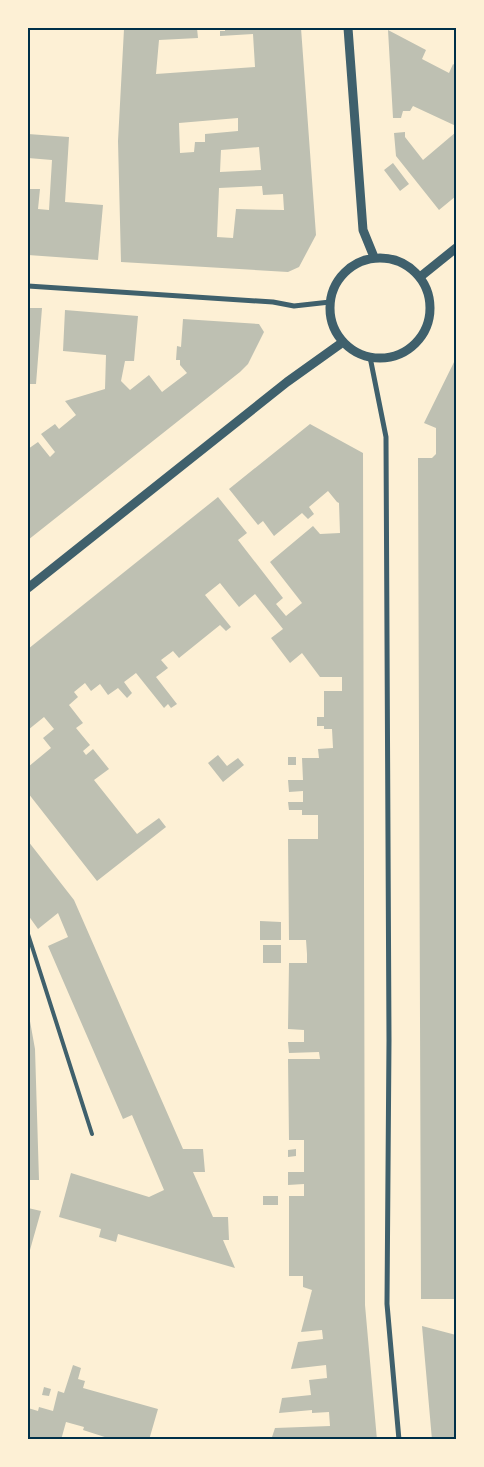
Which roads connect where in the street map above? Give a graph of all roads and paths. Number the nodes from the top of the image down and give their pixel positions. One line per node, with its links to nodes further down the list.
1 (348, 28): 3 (street)
2 (455, 251): 4 (street)
3 (374, 257): 4 (street); 6 (street)
4 (420, 277): 8 (street)
5 (28, 286): 6 (street)
6 (330, 302): 7 (street)
7 (343, 342): 8 (street); 9 (street)
8 (370, 357): 12 (street)
9 (28, 588)
10 (28, 934): 11 (lane)
11 (92, 1134)
12 (399, 1440)

